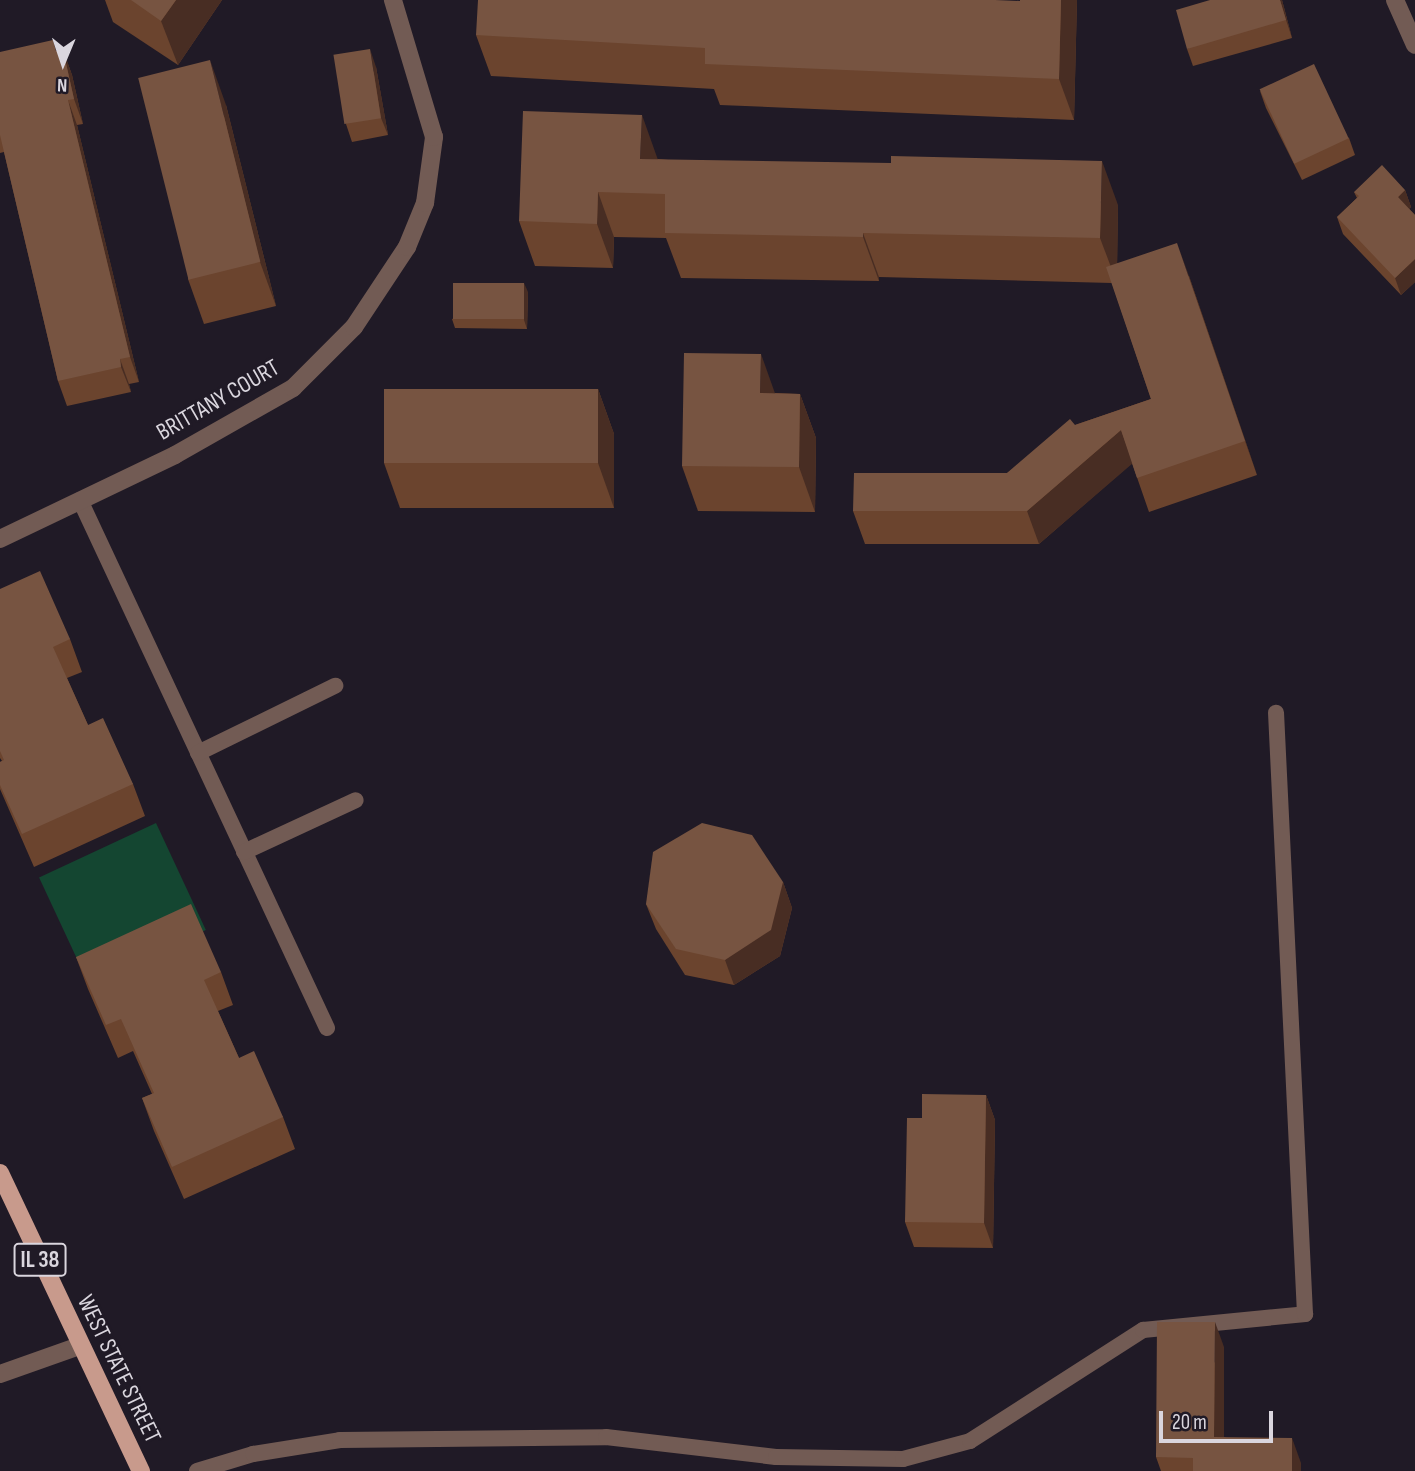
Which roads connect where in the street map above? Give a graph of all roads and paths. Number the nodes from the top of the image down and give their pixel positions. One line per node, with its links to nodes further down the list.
1 (393, 0): 4 (street, BRITTANY COURT)
2 (1395, 0): 3 (street)
3 (1415, 45)
4 (80, 500): 5 (street, BRITTANY COURT); 8 (lane)
5 (0, 539)
6 (335, 685): 8 (lane)
7 (1276, 713): 16 (lane)
8 (198, 753): 10 (lane)
9 (356, 800): 10 (lane)
10 (244, 852): 11 (lane)
11 (327, 1028)
12 (0, 1173): 13 (main road, WEST STATE STREET / IL 38)
13 (79, 1346): 14 (street); 15 (main road, WEST STATE STREET / IL 38)
14 (0, 1374)
15 (141, 1471)
16 (197, 1471)

